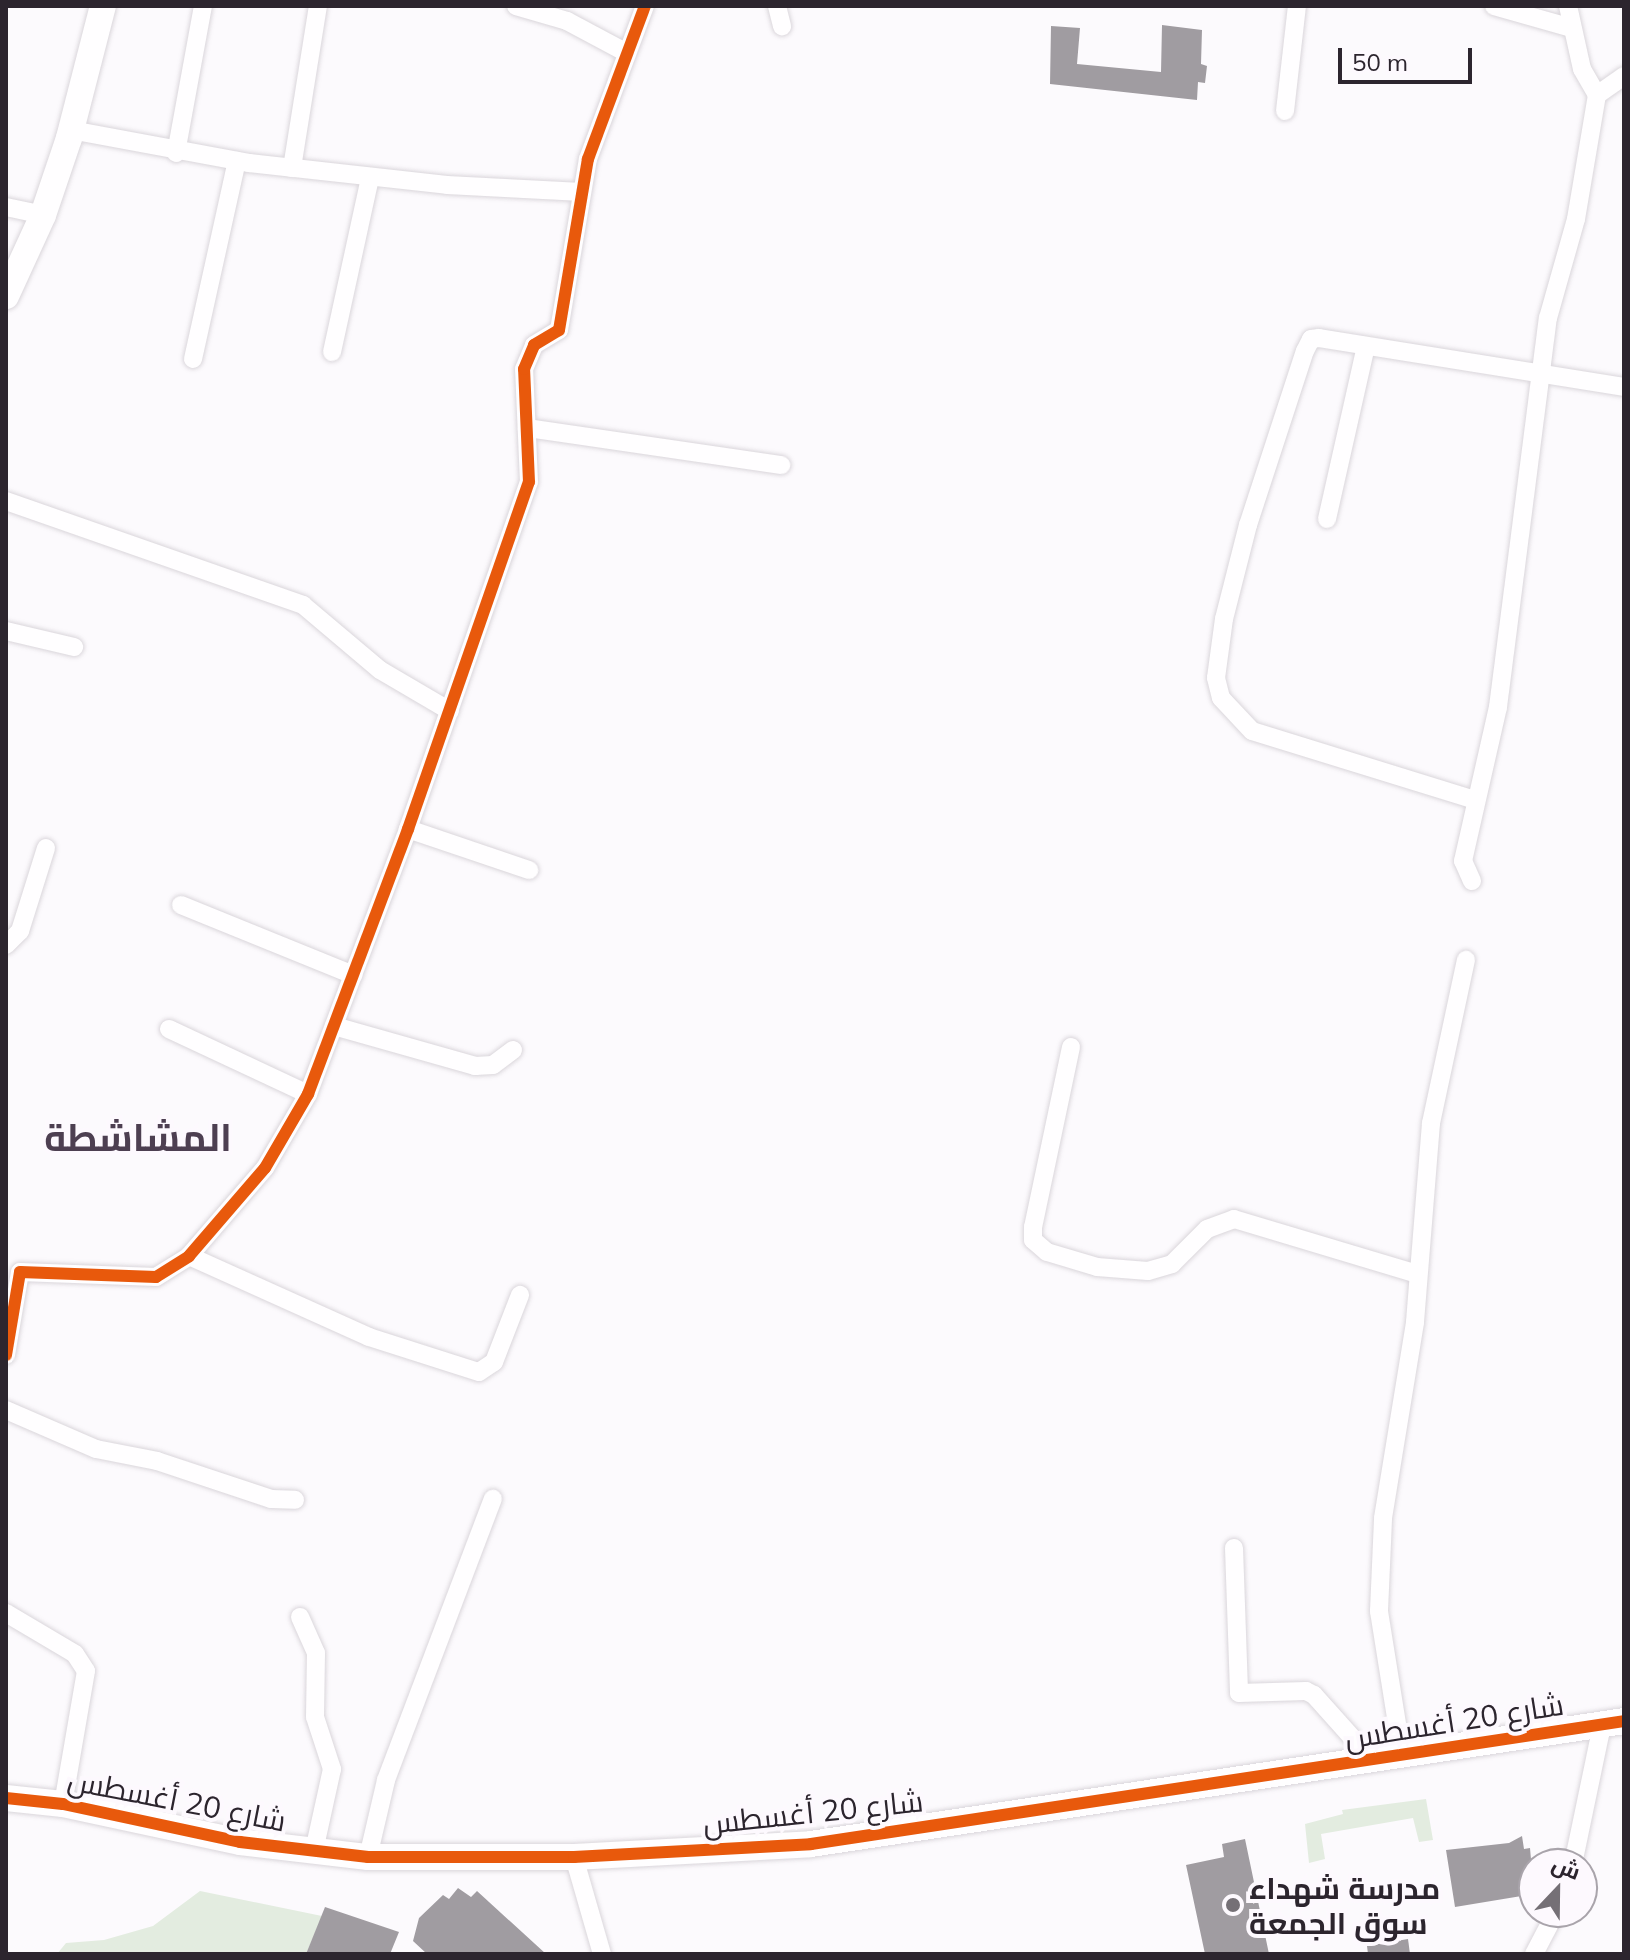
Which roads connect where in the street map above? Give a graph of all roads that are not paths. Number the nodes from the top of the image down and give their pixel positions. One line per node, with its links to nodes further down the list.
1 (103, 6): 17 (street)
2 (203, 6): 18 (street)
3 (318, 6): 20 (street)
4 (516, 6): 10 (street)
5 (645, 6): 13 (street)
6 (777, 6): 11 (street)
7 (1297, 6): 16 (street)
8 (1494, 6): 12 (street)
9 (1568, 6): 12 (street)
10 (570, 13): 13 (street)
11 (782, 26)
12 (1572, 28): 15 (street)
13 (627, 53): 22 (street)
14 (1624, 76): 15 (street)
15 (1597, 95): 29 (street)
16 (1285, 111)
17 (71, 130): 18 (street); 24 (street)
18 (176, 153): 19 (street)
19 (237, 161): 20 (street); 28 (street)
20 (292, 168): 21 (street)
21 (370, 177): 22 (street); 27 (street)
22 (582, 192): 31 (street)
23 (6, 207): 24 (street)
24 (43, 215): 25 (street)
25 (6, 296)
26 (1366, 346): 29 (street); 34 (street); 38 (street)
27 (332, 352)
28 (193, 359)
29 (1540, 376): 30 (street); 38 (street)
30 (1624, 387)
31 (527, 428): 32 (street); 37 (street)
32 (781, 465)
33 (6, 501): 37 (street)
34 (1327, 519)
35 (6, 631): 36 (street)
36 (74, 647)
37 (450, 711): 39 (street)
38 (1475, 800): 42 (street)
39 (408, 829): 41 (street); 46 (street)
40 (46, 848): 44 (street)
41 (529, 870)
42 (1472, 881)
43 (181, 905): 46 (street)
44 (6, 945)
45 (1466, 960): 53 (street)
46 (353, 975): 47 (street)
47 (334, 1026): 50 (street); 51 (street)
48 (169, 1029): 51 (street)
49 (1071, 1047): 53 (street)
50 (513, 1050)
51 (308, 1094): 52 (street)
52 (189, 1256): 54 (street); 55 (street)
53 (1417, 1274): 63 (street)
54 (520, 1295)
55 (6, 1355)
56 (6, 1410): 58 (street)
57 (493, 1499): 69 (street)
58 (295, 1500)
59 (1234, 1548): 64 (street)
60 (6, 1613): 66 (street)
61 (300, 1617): 68 (street)
62 (1613, 1723): 63 (street, شارع 20 أغسطس); 67 (street)
63 (1402, 1755): 64 (street, شارع 20 أغسطس)
64 (1364, 1761): 70 (street, شارع 20 أغسطس)
65 (6, 1798): 66 (street, شارع 20 أغسطس)
66 (63, 1804): 68 (street, شارع 20 أغسطس)
67 (1578, 1848)
68 (314, 1851): 69 (street, شارع 20 أغسطس)
69 (368, 1857): 70 (street, شارع 20 أغسطس)
70 (574, 1857): 72 (street)
71 (1548, 1928): 73 (street)
72 (602, 1954)
73 (1534, 1954)

